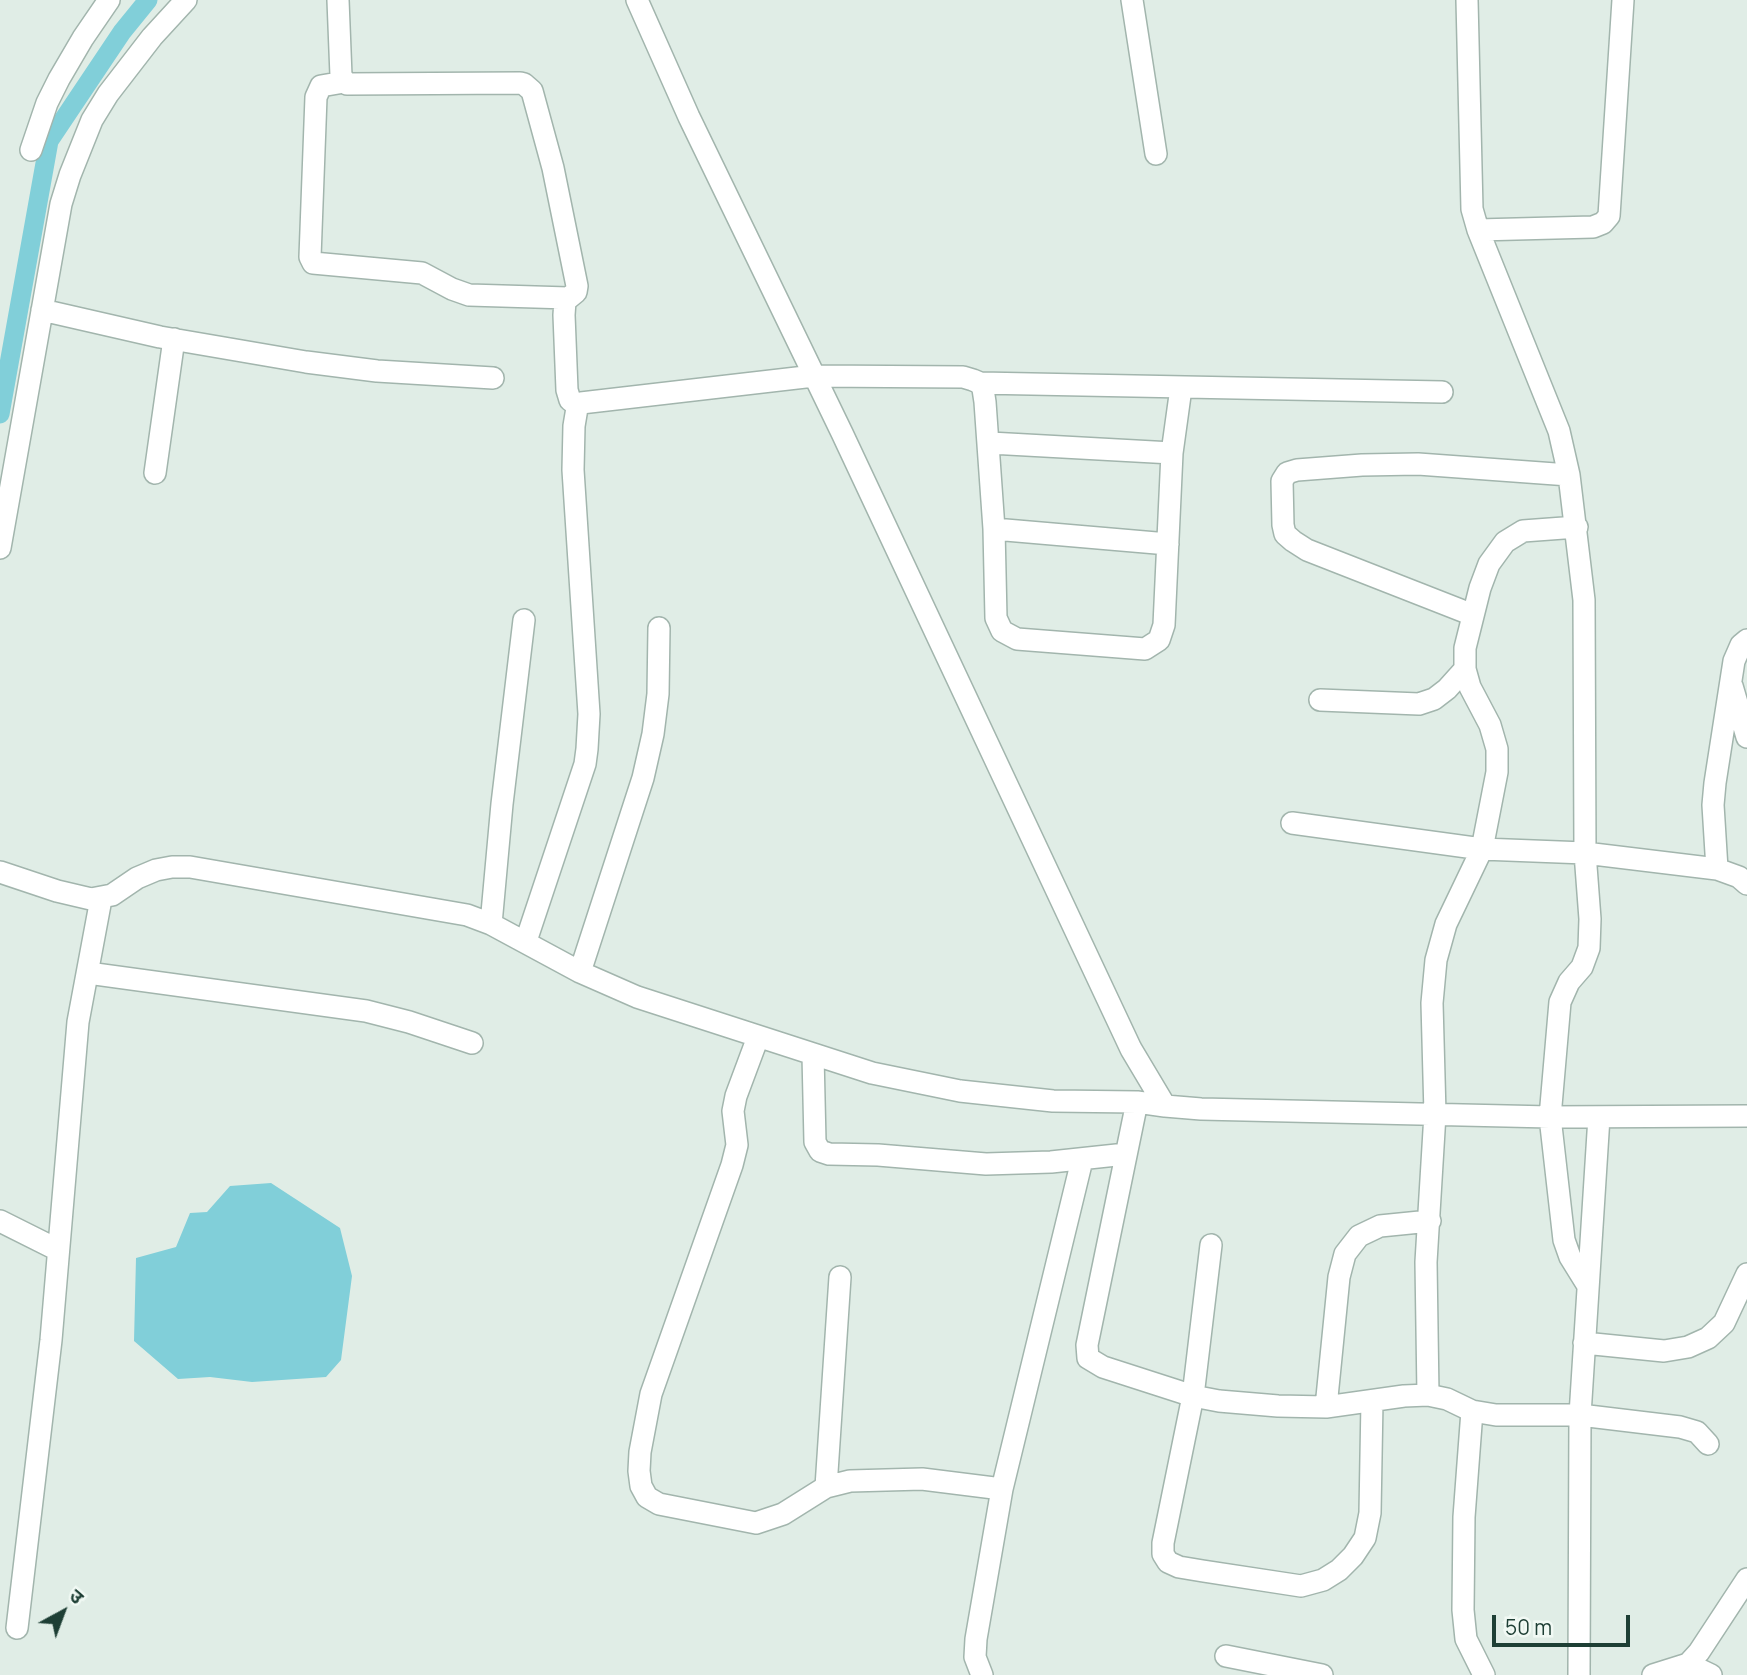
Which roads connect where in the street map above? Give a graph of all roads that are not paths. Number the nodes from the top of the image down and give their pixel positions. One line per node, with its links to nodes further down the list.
1 (109, 0): 9 (street)
2 (186, 0): 13 (street)
3 (338, 0): 8 (street)
4 (637, 0): 15 (street)
5 (1132, 0): 10 (street)
6 (1467, 0): 11 (street)
7 (1623, 0): 11 (street)
8 (344, 82): 12 (street); 12 (street)
9 (31, 150)
10 (1156, 154)
11 (1478, 230): 24 (street)
12 (568, 298): 20 (street)
13 (42, 310): 14 (street); 28 (street)
14 (174, 339): 16 (street); 23 (street)
15 (814, 376): 17 (street); 20 (street); 52 (street)
16 (493, 378)
17 (980, 383): 18 (street); 21 (street)
18 (1181, 388): 19 (street); 22 (street)
19 (1442, 392)
20 (578, 406): 45 (street)
21 (990, 443): 22 (street); 26 (street)
22 (1172, 453): 27 (street)
23 (155, 473)
24 (1569, 475): 25 (street); 29 (street)
25 (1577, 527): 29 (street); 39 (street)
26 (995, 529): 27 (street); 27 (street)
27 (1168, 544)
28 (0, 548)
29 (1473, 615): 33 (street)
30 (524, 620): 44 (street)
31 (659, 628): 46 (street)
32 (1747, 640): 34 (street)
33 (1465, 669): 35 (street); 38 (street)
34 (1730, 681): 36 (street); 40 (street)
35 (1320, 700)
36 (1747, 737)
37 (1292, 823): 38 (street)
38 (1482, 849): 39 (street); 53 (street)
39 (1585, 853): 40 (street); 55 (street)
40 (1717, 869): 42 (street)
41 (0, 872): 43 (street)
42 (1747, 884)
43 (101, 899): 44 (street); 47 (street)
44 (491, 924): 45 (street)
45 (526, 941): 46 (street)
46 (580, 972): 48 (street)
47 (88, 973): 49 (street); 62 (street)
48 (758, 1038): 50 (street); 74 (street)
49 (472, 1043)
50 (813, 1055): 51 (street); 58 (street)
51 (1137, 1102): 52 (street); 57 (street)
52 (1165, 1106): 53 (street)
53 (1435, 1114): 55 (street); 60 (street)
54 (1747, 1116): 56 (street)
55 (1550, 1117): 56 (street); 65 (street)
56 (1599, 1117): 65 (street)
57 (1126, 1154): 58 (street); 68 (street)
58 (1082, 1160): 75 (street)
59 (0, 1221): 62 (street)
60 (1430, 1221): 67 (street); 70 (street)
61 (1211, 1245): 68 (street)
62 (58, 1250): 77 (street)
63 (1747, 1274): 66 (street)
64 (840, 1277): 74 (street)
65 (1588, 1286): 66 (street)
66 (1584, 1343): 72 (street)
67 (1429, 1395): 69 (street); 71 (street)
68 (1193, 1396): 69 (street); 70 (street)
69 (1372, 1401): 70 (street)
70 (1326, 1407)
71 (1472, 1411): 72 (street); 82 (street)
72 (1580, 1415): 73 (street); 83 (street)
73 (1708, 1444)
74 (826, 1487): 75 (street)
75 (1002, 1489): 80 (street)
76 (1747, 1579): 79 (street)
77 (17, 1628)
78 (1226, 1656): 81 (street)
79 (1688, 1664): 84 (street); 85 (street)
80 (982, 1675)
81 (1322, 1675)
82 (1485, 1675)
83 (1580, 1675)
84 (1653, 1675)
85 (1711, 1675)

